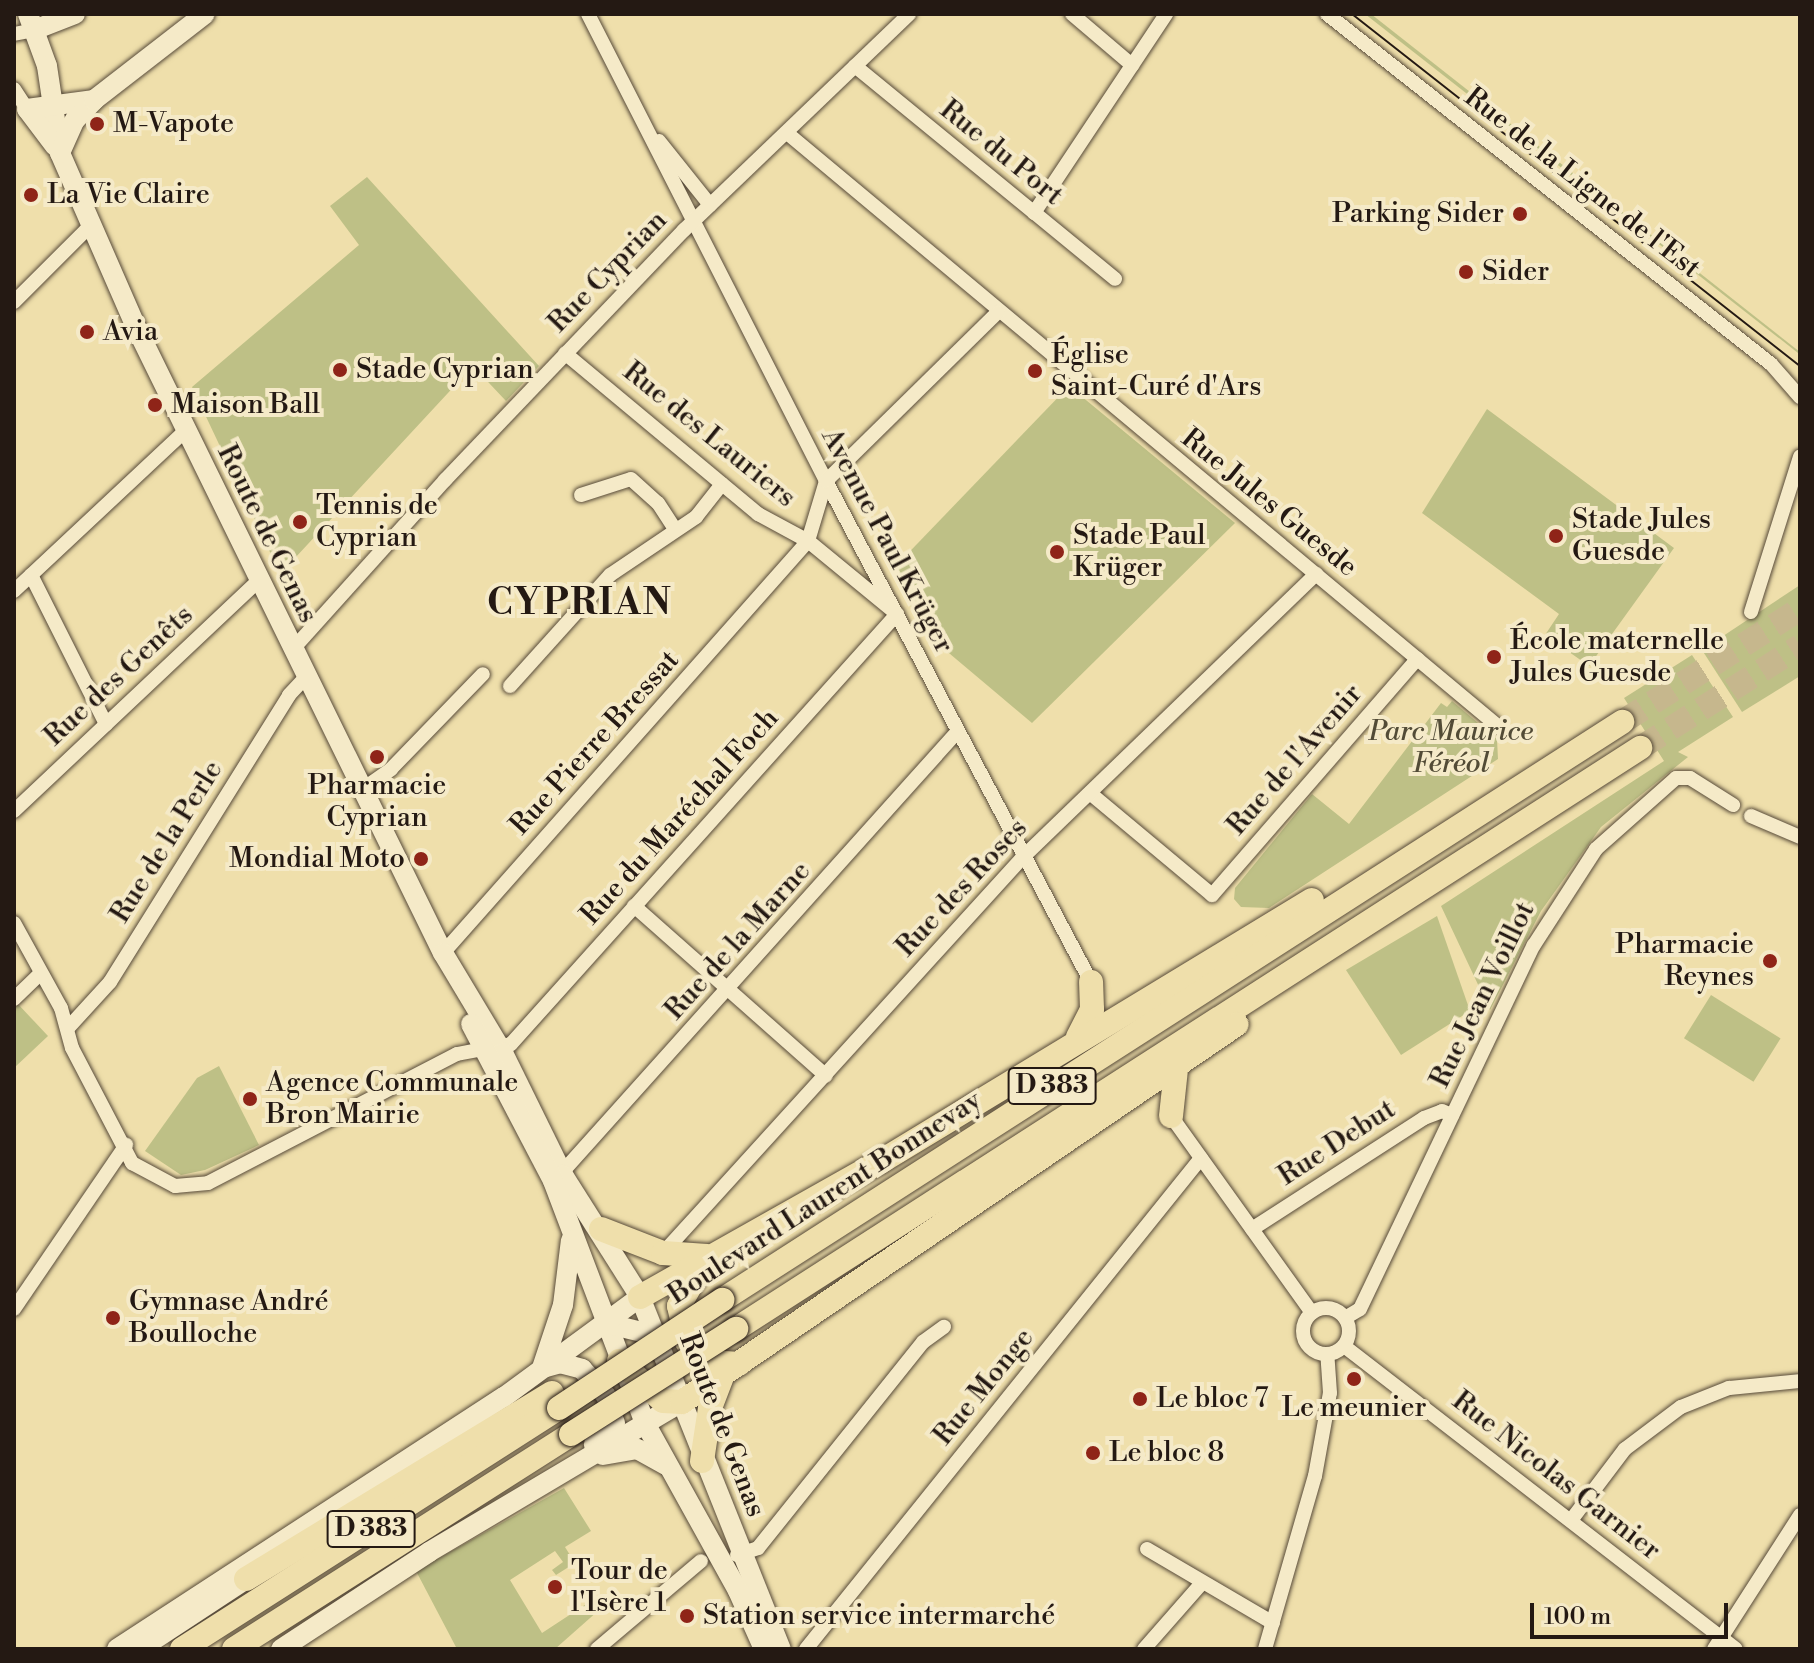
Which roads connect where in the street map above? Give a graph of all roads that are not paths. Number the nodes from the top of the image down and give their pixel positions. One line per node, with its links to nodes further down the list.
1 (75, 14): 8 (main road)
2 (588, 14): 14 (street, Avenue Paul Krüger)
3 (909, 14): 10 (street, Rue Cyprian)
4 (1072, 14): 9 (street)
5 (1166, 14): 9 (street)
6 (1327, 14): 25 (street, Rue de la Ligne de l'Est)
7 (202, 15): 12 (main road)
8 (25, 26): 13 (main road, Route de Genas)
9 (1132, 65): 18 (street)
10 (855, 66): 15 (street, Rue Cyprian); 18 (street, Rue du Port)
11 (19, 100): 13 (main road); 16 (main road)
12 (94, 100): 13 (main road); 16 (main road)
13 (52, 104): 16 (main road, Route de Genas)
14 (644, 122): 17 (street, Avenue Paul Krüger); 19 (street, Avenue Paul Krüger)
15 (787, 133): 17 (street, Rue Cyprian); 23 (street, Rue Jules Guesde)
16 (60, 153): 20 (main road, Route de Genas)
17 (710, 205): 19 (street, Rue Cyprian)
18 (1034, 213): 21 (street, Rue du Port)
19 (694, 220): 24 (street, Rue Cyprian); 28 (street, Avenue Paul Krüger)
20 (90, 226): 22 (street); 26 (main road, Route de Genas)
21 (1115, 279)
22 (14, 302)
23 (997, 313): 28 (street); 33 (street, Rue Jules Guesde)
24 (565, 353): 29 (street, Rue des Lauriers); 39 (street, Rue Cyprian)
25 (1800, 397)
26 (186, 430): 34 (street); 35 (main road, Route de Genas)
27 (1800, 457): 37 (street)
28 (826, 481): 32 (street, Rue Pierre Bressat); 38 (street, Avenue Paul Krüger)
29 (722, 484): 31 (street); 32 (street, Rue des Lauriers)
30 (581, 495): 31 (street)
31 (675, 529): 43 (street)
32 (808, 541): 38 (street, Rue des Lauriers); 60 (street, Rue Pierre Bressat)
33 (1316, 574): 40 (street, Rue Jules Guesde); 50 (street, Rue des Roses)
34 (31, 575): 36 (street); 45 (street)
35 (259, 580): 39 (main road, Route de Genas); 45 (street, Rue des Genêts)
36 (14, 591)
37 (1751, 612)
38 (897, 614): 47 (street, Avenue Paul Krüger); 57 (street, Rue du Maréchal Foch)
39 (292, 650): 42 (main road, Route de Genas)
40 (1417, 659): 46 (street, Rue Jules Guesde); 50 (street, Rue de l'Avenir)
41 (483, 674): 49 (street)
42 (305, 678): 49 (main road, Route de Genas); 66 (street, Rue de la Perle)
43 (510, 686)
44 (1622, 722): 56 (highway, Boulevard Laurent Bonnevay / D 383)
45 (106, 724): 52 (street, Rue des Genêts)
46 (1499, 727)
47 (957, 732): 55 (street, Avenue Paul Krüger); 63 (street, Rue de la Marne)
48 (1640, 748): 59 (highway, D 383)
49 (360, 791): 60 (main road, Route de Genas)
50 (1090, 793): 55 (street, Rue des Roses)
51 (1733, 805): 73 (street, Rue Jean Voillot)
52 (14, 811)
53 (1751, 816): 54 (street)
54 (1800, 837)
55 (1022, 858): 62 (street, Avenue Paul Krüger); 70 (street, Rue des Roses)
56 (1381, 873): 65 (highway); 91 (highway, Boulevard Laurent Bonnevay / D 383, bridge)
57 (634, 906): 63 (street); 68 (street, Rue du Maréchal Foch)
58 (14, 923): 61 (street)
59 (1347, 935): 69 (highway); 116 (highway, D 383, bridge)
60 (443, 953): 68 (main road, Route de Genas)
61 (41, 973): 64 (street); 66 (street)
62 (1091, 982): 65 (highway); 67 (highway)
63 (730, 990): 70 (street); 78 (street, Rue de la Marne)
64 (14, 999)
65 (1138, 1003): 67 (highway)
66 (68, 1028): 76 (street)
67 (1078, 1037): 83 (highway)
68 (491, 1048): 72 (main road, Route de Genas); 75 (main road, Route de Genas); 76 (street)
69 (1176, 1069): 71 (highway); 74 (highway)
70 (826, 1076): 82 (street, Rue des Roses)
71 (1130, 1099): 74 (highway); 95 (highway)
72 (515, 1114): 75 (street); 78 (main road, Route de Genas)
73 (1452, 1115): 80 (street, Rue Debut); 87 (street, Rue Jean Voillot)
74 (1171, 1116): 77 (street)
75 (539, 1124): 78 (main road, Route de Genas)
76 (126, 1145): 85 (street)
77 (1201, 1158): 80 (street); 121 (street, Rue Monge)
78 (558, 1178): 79 (main road, Route de Genas); 81 (main road, Route de Genas)
79 (601, 1229): 82 (highway); 84 (main road, Route de Genas)
80 (1252, 1229): 86 (street)
81 (572, 1234): 88 (main road, Route de Genas); 94 (main road)
82 (663, 1253): 83 (highway)
83 (707, 1256): 84 (highway); 95 (highway)
84 (640, 1297): 88 (main road); 91 (main road, Route de Genas)
85 (14, 1309)
86 (1312, 1313): 87 (street); 92 (street)
87 (1345, 1318): 90 (street)
88 (605, 1323): 91 (main road); 93 (main road, Route de Genas); 94 (main road)
89 (944, 1327): 107 (street)
90 (1344, 1346): 92 (street); 105 (street, Rue Nicolas Garnier)
91 (663, 1347): 97 (highway); 98 (main road, Route de Genas)
92 (1327, 1354): 111 (street)
93 (619, 1361): 98 (highway); 99 (main road, Route de Genas)
94 (542, 1368): 103 (main road); 113 (main road)
95 (730, 1370): 98 (highway); 100 (highway)
96 (1797, 1381): 105 (street)
97 (556, 1400): 109 (highway); 115 (highway, D 383)
98 (682, 1402): 99 (main road); 100 (main road, Route de Genas)
99 (645, 1423): 101 (main road); 102 (main road, Route de Genas)
100 (702, 1461): 107 (main road, Route de Genas)
101 (580, 1463): 102 (main road); 103 (main road)
102 (669, 1467): 108 (main road, Route de Genas)
103 (509, 1503): 117 (main road)
104 (1800, 1515): 112 (street)
105 (1572, 1519): 112 (street, Rue Nicolas Garnier)
106 (1147, 1549): 110 (street)
107 (742, 1554): 108 (street); 120 (main road, Route de Genas)
108 (710, 1560): 118 (street); 119 (main road, Route de Genas)
109 (246, 1579): 114 (main road)
110 (1202, 1583): 111 (street); 122 (street)
111 (1273, 1623): 123 (street)
112 (1718, 1643): 124 (street, Rue Nicolas Garnier)
113 (117, 1649)
114 (140, 1649)
115 (182, 1649)
116 (234, 1649)
117 (281, 1649)
118 (597, 1649)
119 (764, 1649)
120 (781, 1649)
121 (806, 1649)
122 (1144, 1649)
123 (1265, 1649)
124 (1736, 1649)

